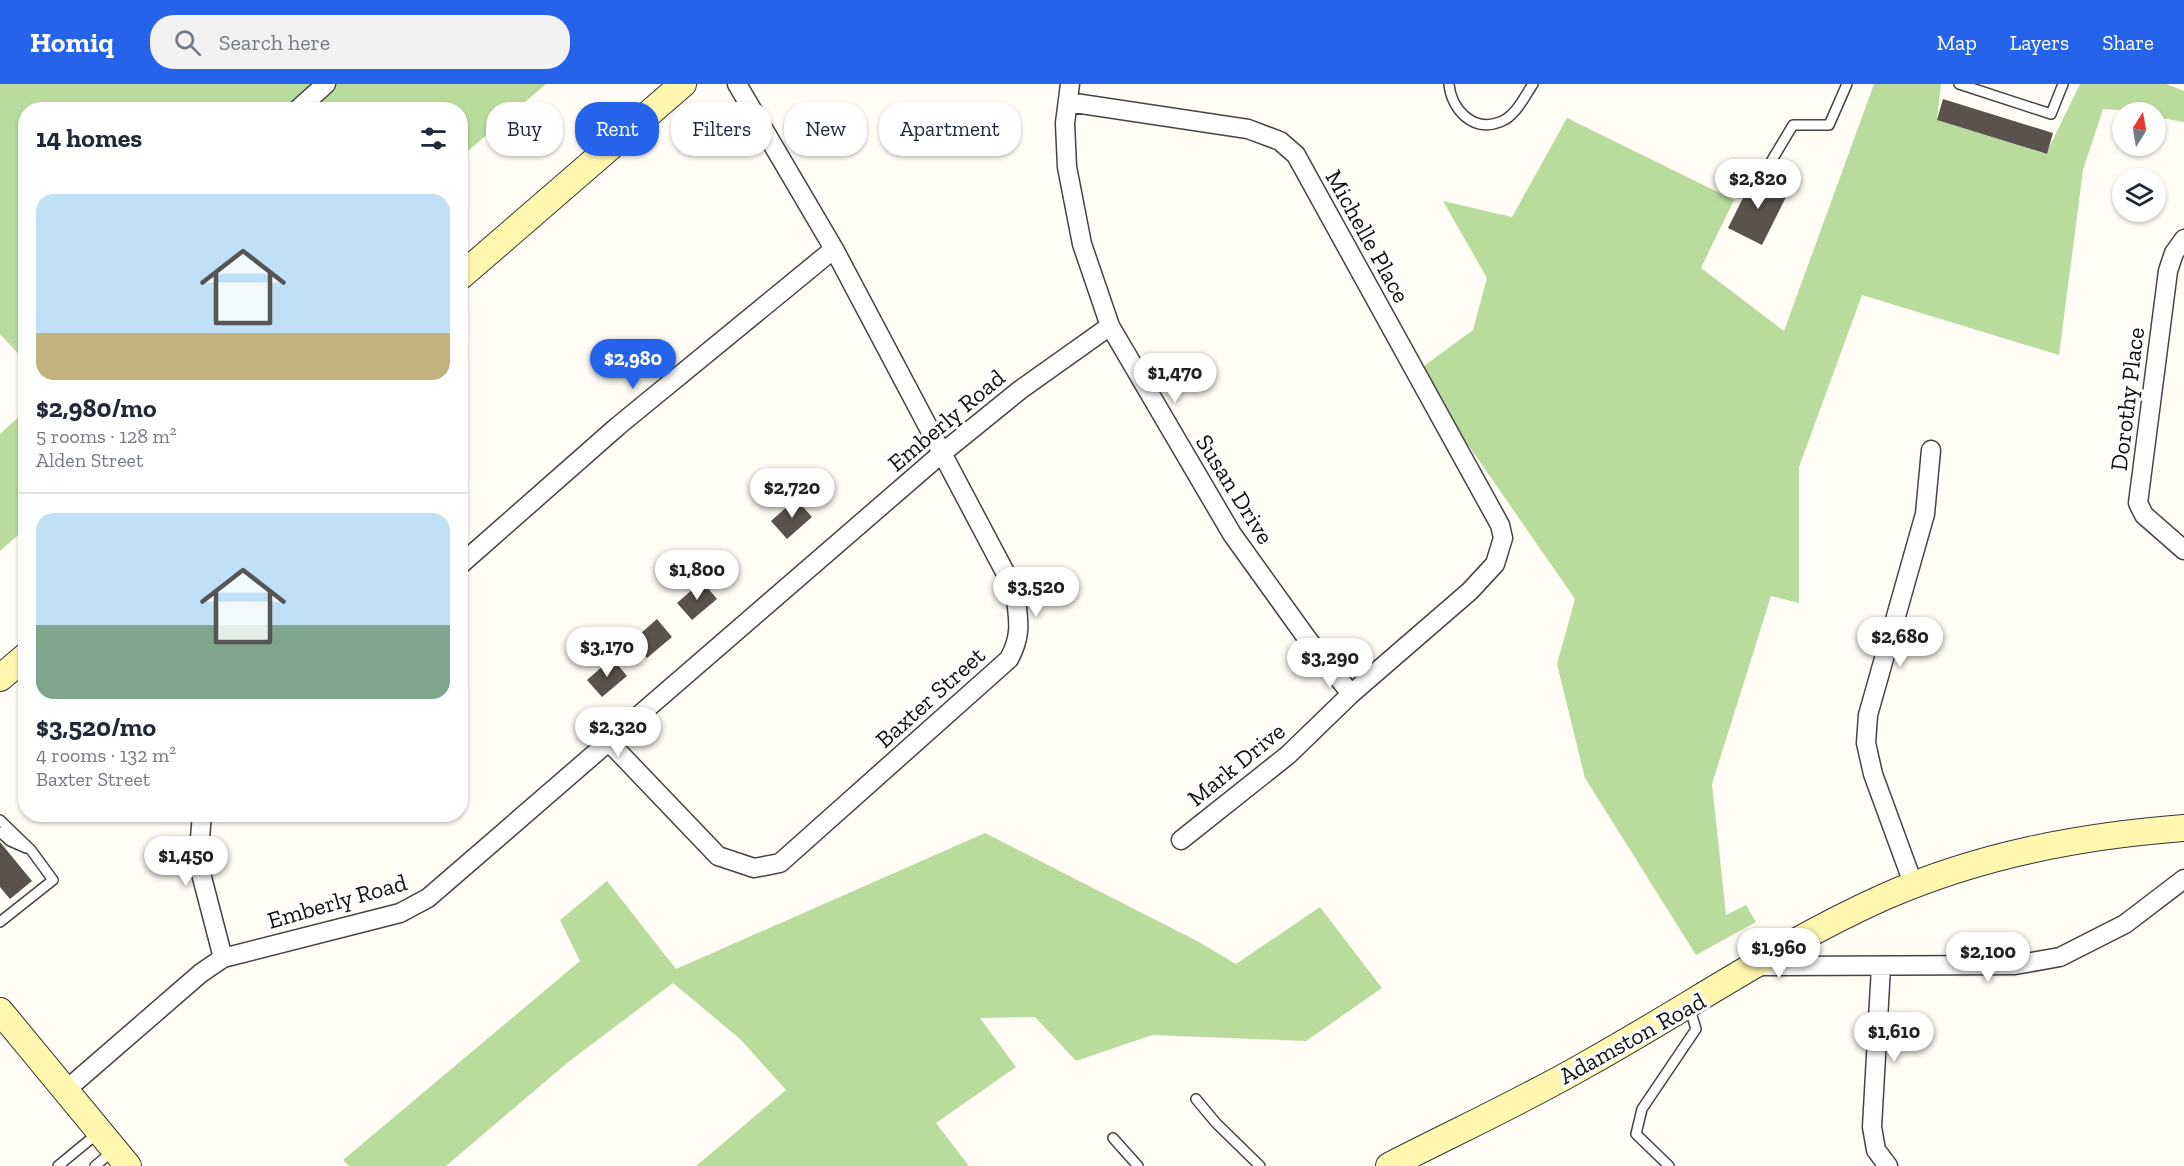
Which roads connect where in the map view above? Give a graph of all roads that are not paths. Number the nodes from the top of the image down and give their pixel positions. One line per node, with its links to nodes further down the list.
1 (326, 84): 10 (street)
2 (683, 84): 14 (street)
3 (737, 84): 13 (street, Baxter Street)
4 (1449, 84): 5 (lane)
5 (1533, 84)
6 (1847, 84): 11 (lane)
7 (1959, 84): 8 (lane)
8 (2063, 84)
9 (1069, 93): 15 (street, Susan Drive); 18 (street, Michelle Place)
10 (306, 102)
11 (1772, 160)
12 (2184, 239): 19 (street, Dorothy Place)
13 (834, 249): 17 (street, Baxter Street); 20 (street)
14 (468, 270)
15 (1110, 326): 17 (street, Emberly Road); 23 (street, Susan Drive)
16 (1931, 450): 32 (street)
17 (941, 454): 24 (street, Emberly Road); 24 (street, Baxter Street)
18 (1499, 550): 23 (street, Mark Drive)
19 (2184, 550)
20 (468, 558)
21 (18, 663): 22 (street)
22 (0, 678)
23 (1351, 694): 29 (street, Mark Drive)
24 (609, 742): 34 (street, Emberly Road)
25 (0, 820): 30 (lane)
26 (201, 822): 34 (street)
27 (2184, 828): 32 (street, Adamston Road)
28 (0, 832): 30 (lane)
29 (1181, 840)
30 (31, 850): 33 (lane)
31 (2184, 879): 36 (street)
32 (1914, 886): 35 (street, Adamston Road)
33 (0, 922)
34 (223, 958): 39 (street, Emberly Road)
35 (1757, 966): 36 (street); 37 (street, Adamston Road)
36 (1881, 967): 49 (street)
37 (1689, 1006): 47 (street, Adamston Road); 48 (lane)
38 (1, 1014): 39 (street)
39 (66, 1089): 42 (street)
40 (1196, 1098): 46 (lane)
41 (1113, 1138): 45 (lane)
42 (114, 1149): 43 (lane); 44 (lane)
43 (57, 1166)
44 (95, 1166)
45 (1138, 1166)
46 (1260, 1166)
47 (1389, 1166)
48 (1669, 1166)
49 (1888, 1166)

